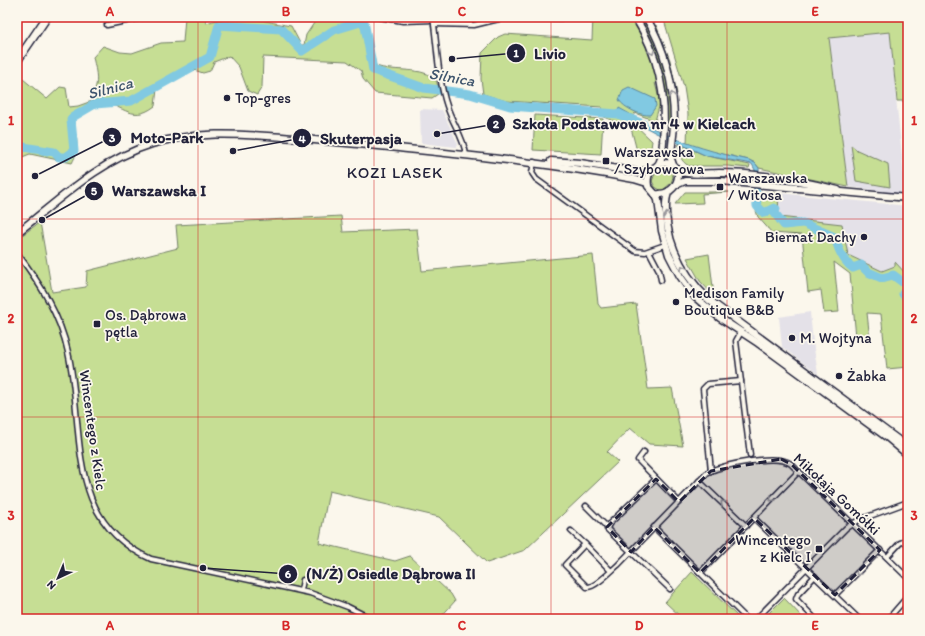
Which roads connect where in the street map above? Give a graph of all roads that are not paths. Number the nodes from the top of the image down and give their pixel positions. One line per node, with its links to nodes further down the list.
1 (47, 17): 10 (main road)
2 (145, 17): 7 (street)
3 (379, 17): 8 (street)
4 (635, 17): 15 (main road, one-way to 15)
5 (646, 17): 14 (main road, one-way to 5)
6 (561, 18): 8 (street)
7 (126, 19): 9 (street)
8 (433, 21): 11 (street)
9 (107, 25)
10 (17, 61)
11 (466, 155): 12 (main road); 24 (main road)
12 (534, 162): 13 (main road); 26 (street)
13 (543, 163): 16 (main road); 18 (main road)
14 (673, 165): 15 (main road); 17 (main road)
15 (658, 166): 16 (main road)
16 (650, 170): 18 (main road)
17 (677, 170): 19 (main road); 21 (main road)
18 (647, 183): 22 (main road)
19 (676, 185): 20 (main road); 21 (main road)
20 (669, 191): 22 (main road); 31 (main road, one-way to 20)
21 (851, 193): 23 (main road)
22 (655, 194): 25 (main road)
23 (908, 198)
24 (17, 233)
25 (665, 245): 26 (street); 29 (main road)
26 (649, 251): 28 (street)
27 (17, 253): 60 (street, Wincentego z Kielc)
28 (661, 280)
29 (741, 332): 30 (street); 34 (main road)
30 (741, 381): 33 (street); 35 (street)
31 (908, 447)
32 (644, 452): 37 (street)
33 (750, 455)
34 (908, 455)
35 (711, 471): 36 (street, Mikołaja Gomółki); 38 (street, Mikołaja Gomółki)
36 (799, 471): 42 (street, one-way to 42); 43 (street, Mikołaja Gomółki)
37 (656, 479): 39 (street, one-way to 37); 45 (street)
38 (699, 480): 39 (street, Mikołaja Gomółki); 44 (street, one-way to 38)
39 (679, 502): 46 (street, Mikołaja Gomółki)
40 (908, 502): 43 (street)
41 (586, 506): 45 (street)
42 (754, 518): 44 (street); 53 (street)
43 (852, 523): 50 (street, Mikołaja Gomółki); 53 (street)
44 (746, 526): 55 (street)
45 (607, 527): 51 (street)
46 (654, 527): 51 (street, Mikołaja Gomółki); 55 (street)
47 (571, 530): 49 (street)
48 (908, 540): 52 (street)
49 (585, 544): 54 (street); 54 (street, Mikołaja Gomółki)
50 (880, 550): 52 (street, Mikołaja Gomółki); 61 (street, one-way to 61)
51 (630, 552): 54 (street, Mikołaja Gomółki); 59 (street)
52 (887, 557): 57 (street, Mikołaja Gomółki)
53 (806, 568): 56 (street); 65 (street)
54 (611, 571)
55 (700, 573): 64 (street)
56 (815, 576): 61 (street); 66 (street)
57 (908, 578)
58 (303, 580): 60 (street)
59 (670, 589)
60 (301, 590): 63 (street, Wincentego z Kielc)
61 (835, 595): 67 (street)
62 (908, 596): 68 (street)
63 (372, 619)
64 (747, 619)
65 (756, 619)
66 (815, 619)
67 (860, 619)
68 (888, 619)

